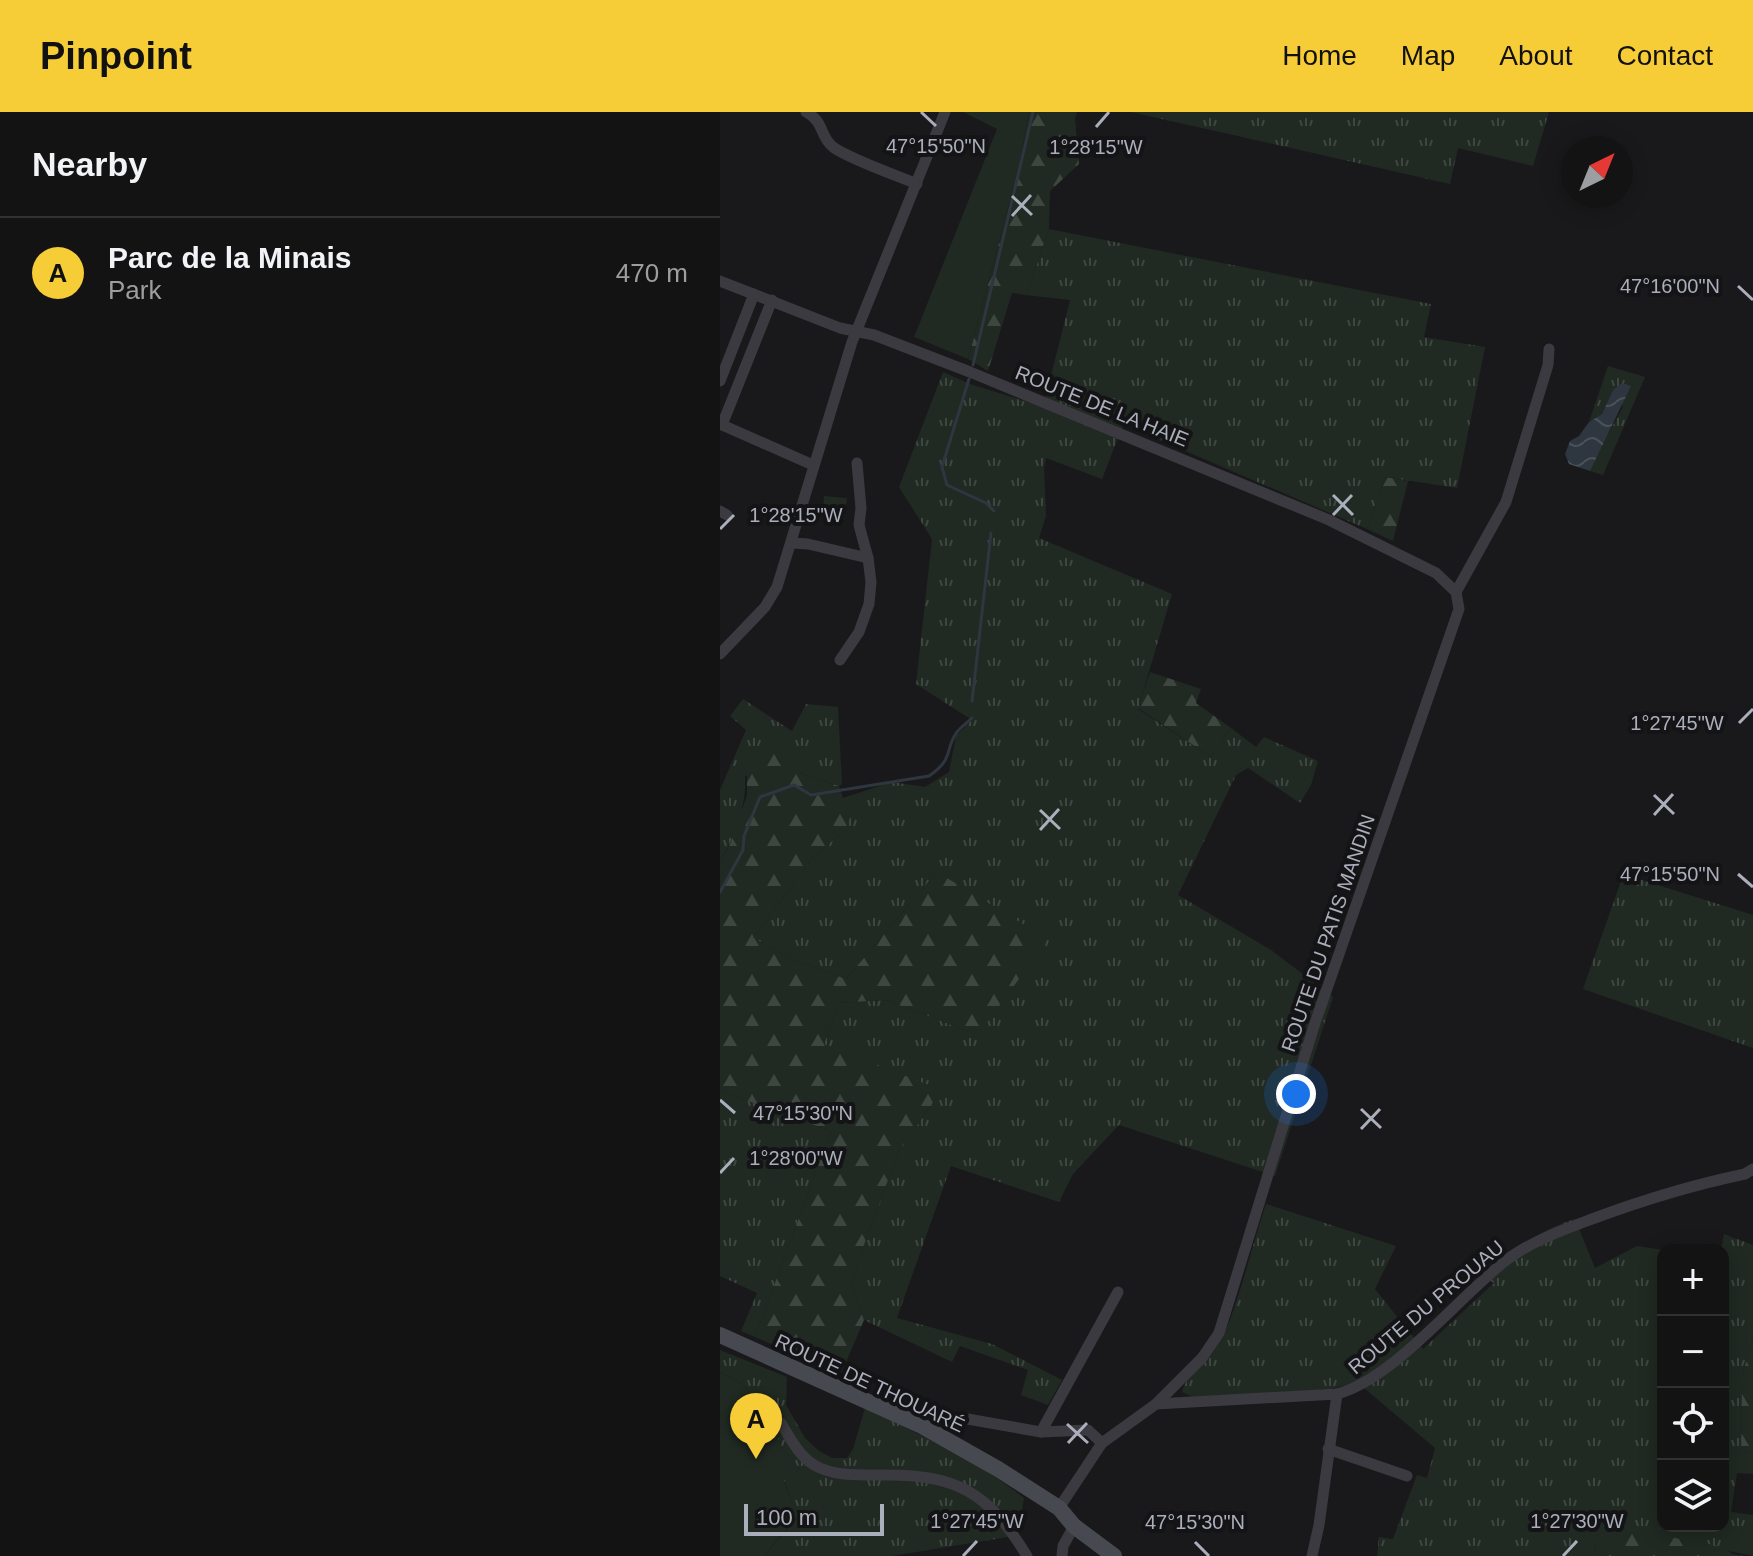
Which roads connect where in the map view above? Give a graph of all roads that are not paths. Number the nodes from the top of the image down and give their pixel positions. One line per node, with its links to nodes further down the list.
1 (806, 112): 3 (street)
2 (945, 112): 3 (street)
3 (917, 184): 7 (street)
4 (720, 281): 5 (street, ROUTE DE LA HAIE)
5 (754, 294): 6 (street, ROUTE DE LA HAIE); 9 (street)
6 (772, 300): 7 (street, ROUTE DE LA HAIE); 10 (street)
7 (856, 330): 12 (street); 15 (street, ROUTE DE LA HAIE)
8 (1549, 349): 15 (street)
9 (720, 381)
10 (721, 425): 12 (street)
11 (857, 463): 14 (street)
12 (813, 465): 13 (street)
13 (792, 543): 14 (street); 16 (street)
14 (868, 558): 17 (street)
15 (1456, 592): 22 (street, ROUTE DU PATIS MANDIN)
16 (720, 654)
17 (840, 660)
18 (1753, 1169): 21 (street, ROUTE DU PROUAU)
19 (1118, 1292): 25 (street)
20 (720, 1335): 29 (street, ROUTE DE THOUARÉ)
21 (1337, 1394): 22 (street, ROUTE DU PROUAU); 27 (street)
22 (1156, 1404): 26 (street, ROUTE DU PATIS MANDIN)
23 (962, 1418): 25 (street)
24 (781, 1423): 31 (street)
25 (1041, 1432): 26 (street)
26 (1102, 1443): 29 (street, ROUTE DU PATIS MANDIN)
27 (1328, 1449): 28 (street); 34 (street)
28 (1407, 1476)
29 (1059, 1508): 30 (street, ROUTE DE THOUARÉ)
30 (1074, 1526): 32 (street); 33 (street, ROUTE DE THOUARÉ)
31 (1027, 1556)
32 (1062, 1556)
33 (1114, 1556)
34 (1312, 1556)

